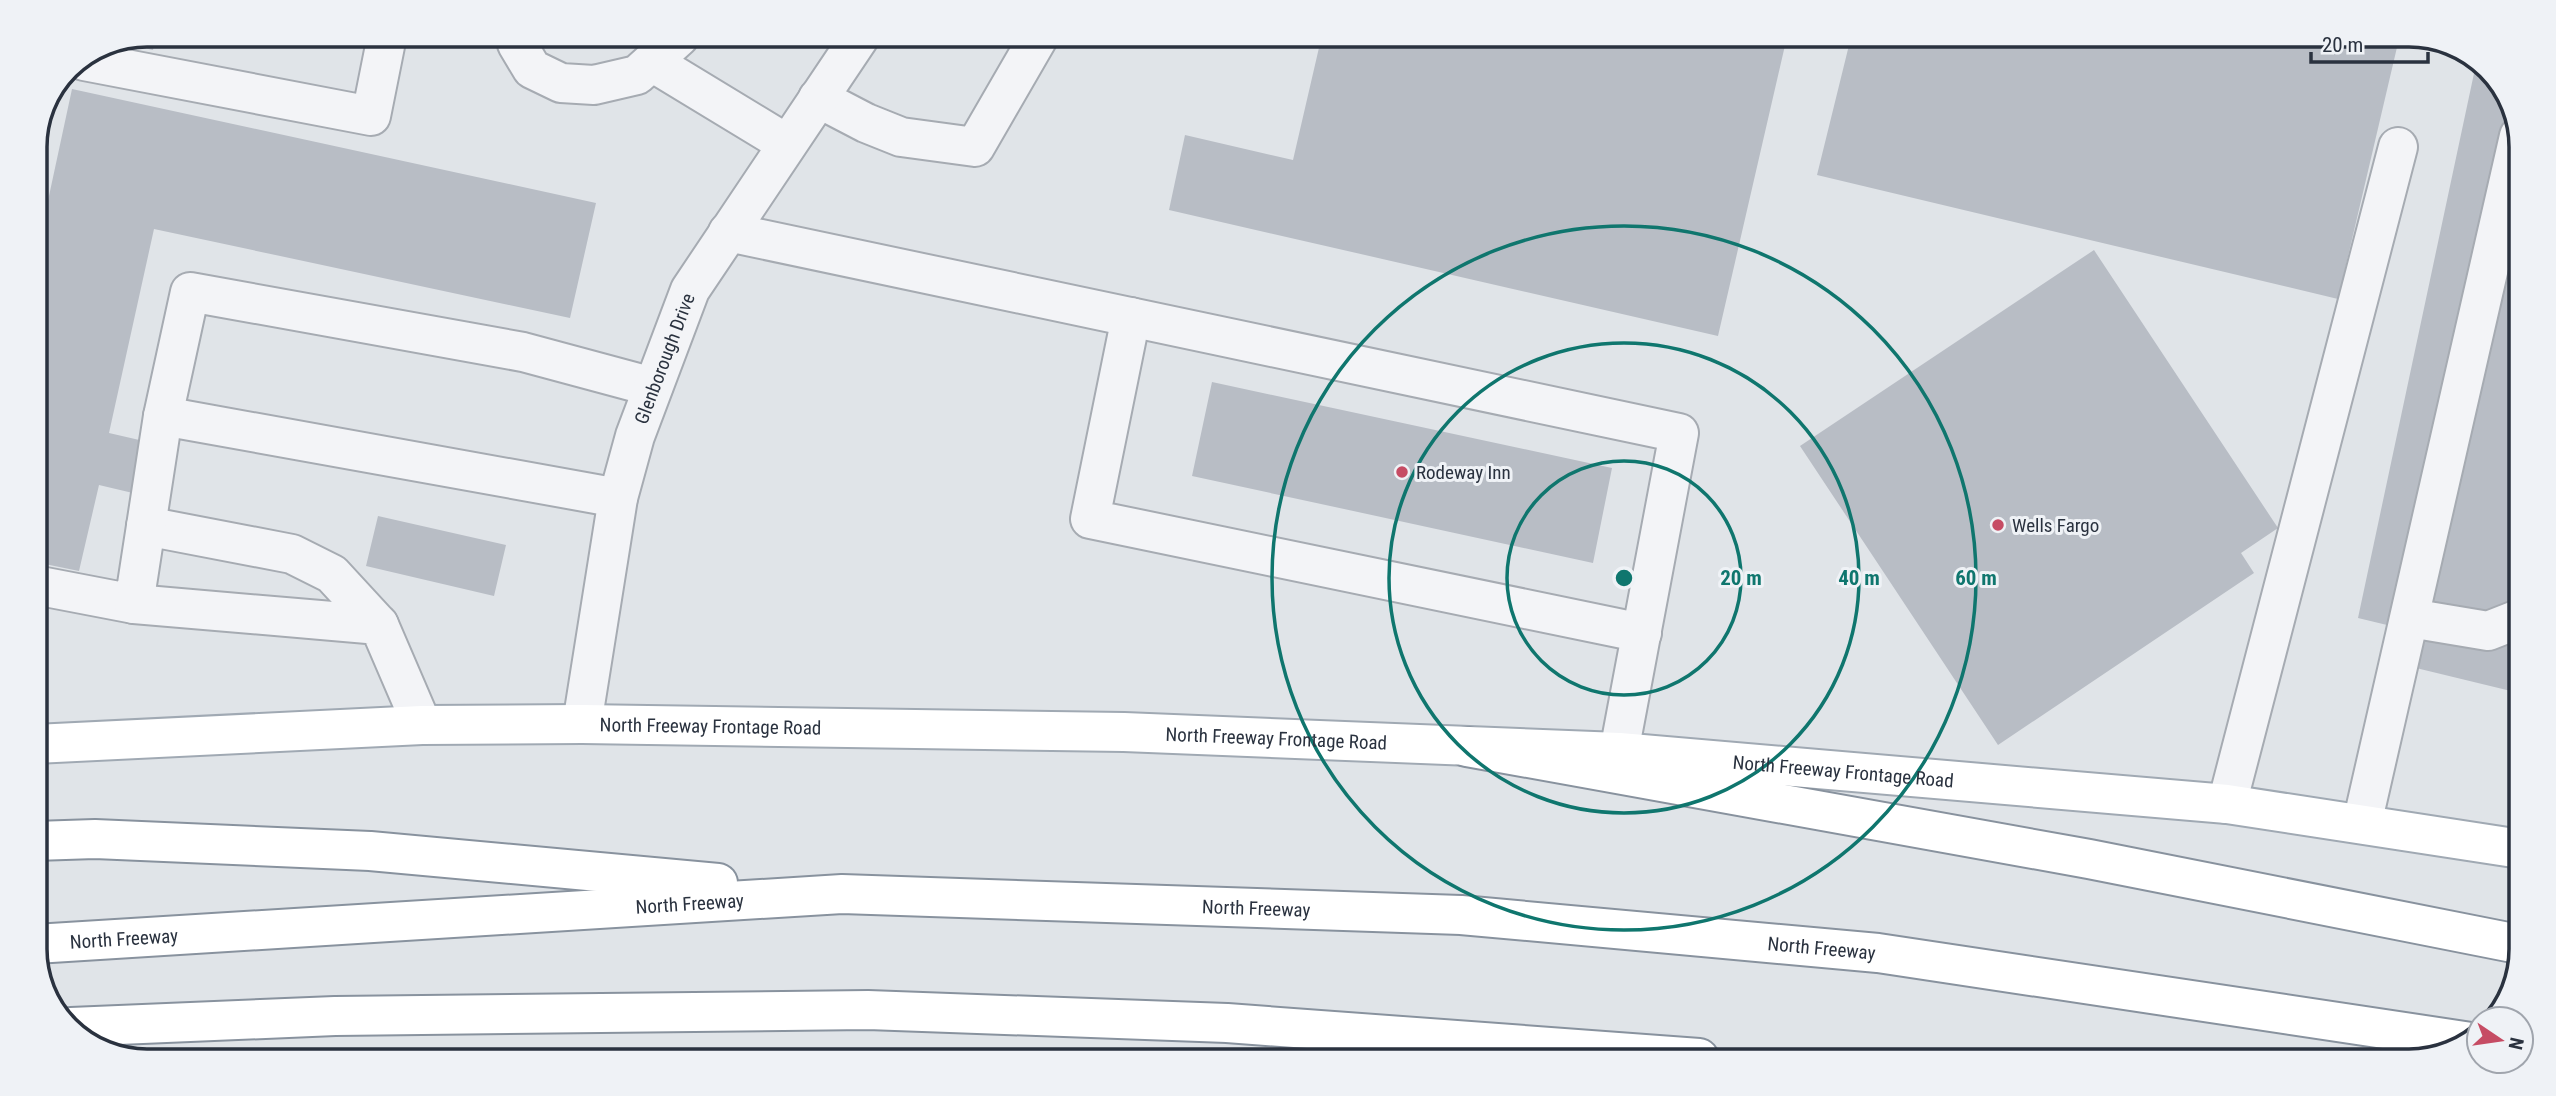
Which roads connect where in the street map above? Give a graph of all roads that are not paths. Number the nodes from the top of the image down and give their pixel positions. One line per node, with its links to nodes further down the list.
1 (385, 47): 6 (street)
2 (519, 47): 5 (street)
3 (853, 47): 7 (street, Glenborough Drive)
4 (1033, 47): 7 (street)
5 (666, 49): 8 (street)
6 (94, 63)
7 (818, 98): 8 (street, Glenborough Drive)
8 (787, 145): 11 (street, Glenborough Drive)
9 (2398, 147): 28 (street)
10 (2509, 180): 19 (street)
11 (728, 232): 12 (street); 13 (street, Glenborough Drive)
12 (1131, 317): 22 (street); 22 (street)
13 (653, 387): 14 (street); 15 (street, Glenborough Drive)
14 (163, 416): 15 (street); 16 (street)
15 (618, 498): 23 (street, Glenborough Drive)
16 (146, 526): 18 (street); 21 (street)
17 (47, 586): 18 (street)
18 (134, 604): 21 (street)
19 (2410, 618): 20 (street); 29 (street)
20 (2509, 623)
21 (379, 625): 24 (street)
22 (1642, 633): 27 (street)
23 (582, 724): 24 (main road, North Freeway Frontage Road); 26 (main road, North Freeway Frontage Road)
24 (422, 725): 25 (main road, North Freeway Frontage Road)
25 (47, 743)
26 (1467, 747): 27 (main road, North Freeway Frontage Road); 33 (main road)
27 (1619, 752): 28 (main road, North Freeway Frontage Road)
28 (2227, 804): 29 (main road, North Freeway Frontage Road)
29 (2362, 824): 31 (main road, North Freeway Frontage Road)
30 (47, 841): 32 (main road)
31 (2509, 847)
32 (842, 894): 34 (main road, North Freeway); 36 (main road, North Freeway)
33 (2509, 942)
34 (47, 943)
35 (84, 1026): 37 (main road)
36 (2451, 1039)
37 (1578, 1049)

